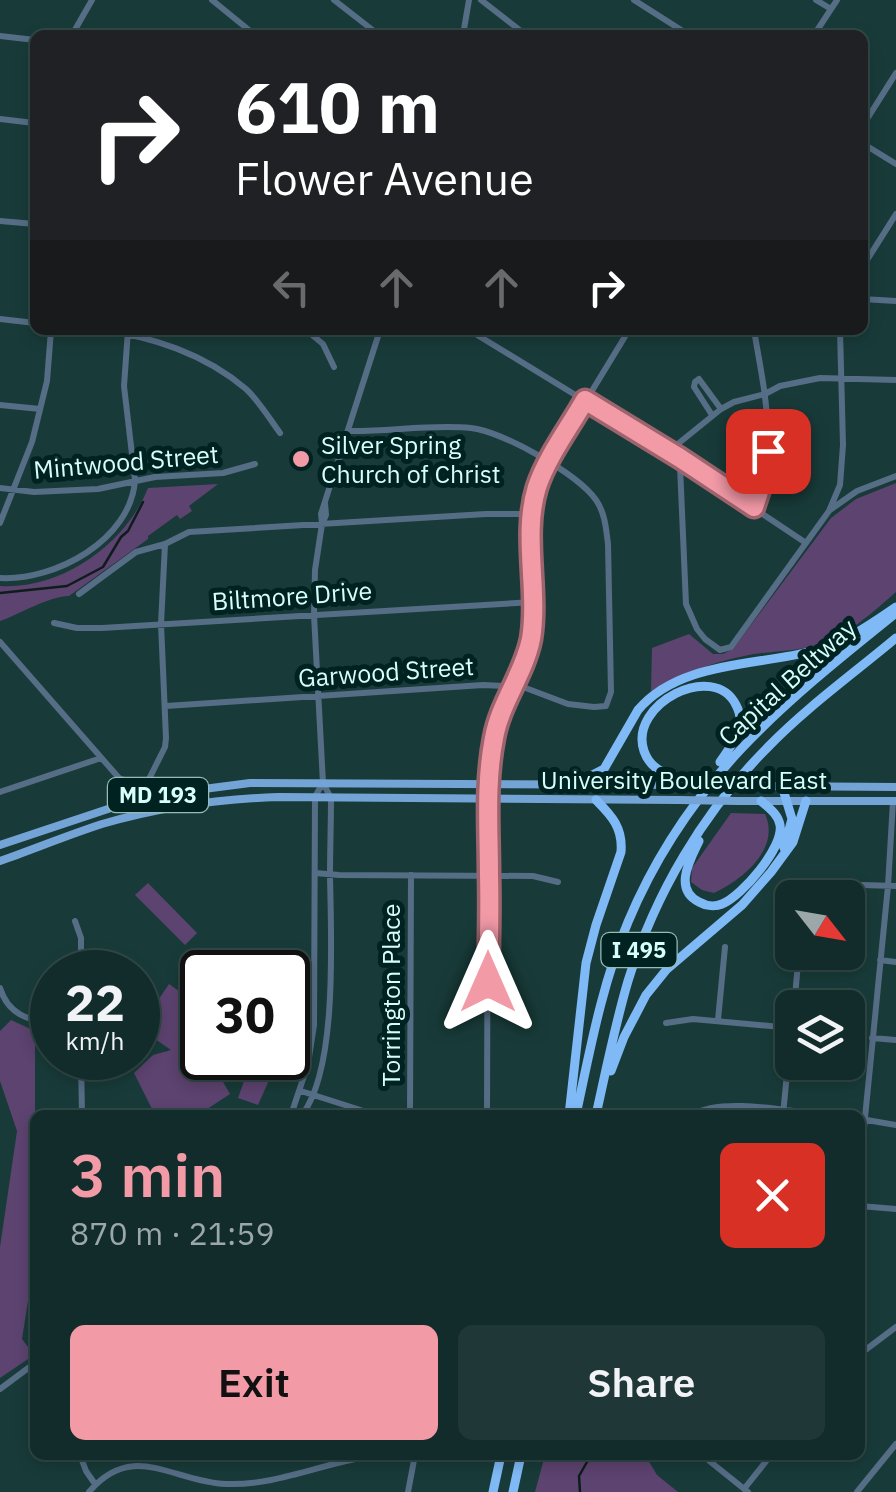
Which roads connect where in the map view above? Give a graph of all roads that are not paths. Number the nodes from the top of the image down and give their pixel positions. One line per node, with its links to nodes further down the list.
1 (92, 0): 10 (street)
2 (212, 0): 11 (street)
3 (334, 0): 12 (street)
4 (469, 0): 13 (street)
5 (480, 0): 14 (street)
6 (634, 0): 15 (street)
7 (816, 0): 9 (street)
8 (837, 0): 9 (street)
9 (831, 9): 16 (street)
10 (75, 30)
11 (249, 30)
12 (372, 30)
13 (464, 30)
14 (519, 30)
15 (681, 30)
16 (817, 30)
17 (0, 36): 18 (street)
18 (30, 39)
19 (896, 74): 20 (street)
20 (868, 118)
21 (0, 119): 22 (street)
22 (30, 122)
23 (868, 147): 24 (street)
24 (896, 164)
25 (896, 214): 28 (street)
26 (0, 221): 27 (street)
27 (30, 224)
28 (868, 258)
29 (868, 300): 30 (street)
30 (896, 301)
31 (0, 318): 32 (street)
32 (30, 321)
33 (50, 335): 48 (street)
34 (128, 335): 57 (street)
35 (137, 335): 52 (street)
36 (312, 335): 42 (street)
37 (378, 335): 51 (street)
38 (477, 335): 46 (street)
39 (626, 335): 46 (street)
40 (755, 335): 45 (street)
41 (840, 335): 43 (street)
42 (334, 367)
43 (840, 378): 44 (street); 45 (street); 61 (street)
44 (896, 380)
45 (764, 394): 49 (street); 60 (street)
46 (585, 400): 53 (street); 54 (street)
47 (0, 405): 48 (street)
48 (40, 409): 59 (street)
49 (720, 409): 50 (street); 50 (street)
50 (712, 416): 53 (street)
51 (348, 431): 54 (street); 64 (street)
52 (280, 433)
53 (680, 458): 60 (street); 65 (street)
54 (548, 462): 62 (street); 76 (street, Garwood Street)
55 (255, 464): 57 (street, Mintwood Street)
56 (896, 476): 61 (street)
57 (135, 480): 59 (street, Mintwood Street); 67 (street)
58 (0, 488): 59 (street, Mintwood Street)
59 (13, 491): 63 (street)
60 (754, 507): 65 (street)
61 (828, 511): 65 (street)
62 (532, 514): 64 (street); 69 (street)
63 (0, 523)
64 (322, 524): 66 (street); 71 (street)
65 (806, 543)
66 (161, 545): 68 (street); 73 (street)
67 (0, 578)
68 (79, 594)
69 (533, 602): 71 (street, Biltmore Drive); 76 (street)
70 (896, 610): 85 (highway); 102 (highway, Capital Beltway / I 495)
71 (314, 615): 73 (street, Biltmore Drive); 77 (street)
72 (54, 623): 73 (street, Biltmore Drive)
73 (161, 624): 78 (street)
74 (896, 638): 100 (highway, Capital Beltway / I 495)
75 (0, 642): 79 (street)
76 (514, 686): 77 (street, Garwood Street); 84 (street)
77 (317, 696): 78 (street, Garwood Street); 83 (street)
78 (166, 706): 81 (street)
79 (102, 758): 80 (street); 89 (street)
80 (119, 778): 81 (street); 99 (street)
81 (148, 781): 90 (street)
82 (693, 782): 85 (main road, University Boulevard East / MD 193); 86 (highway, bridge); 102 (highway)
83 (323, 783): 84 (main road, University Boulevard East / MD 193); 90 (main road, University Boulevard East / MD 193); 91 (street); 92 (street)
84 (488, 784): 85 (main road, University Boulevard East / MD 193); 93 (street)
85 (573, 785)
86 (750, 786): 87 (main road, University Boulevard East)
87 (782, 786): 88 (main road, University Boulevard East); 96 (highway)
88 (896, 787)
89 (0, 792)
90 (154, 796): 99 (main road, University Boulevard East / MD 193); 101 (street)
91 (316, 798): 92 (main road, University Boulevard East / MD 193); 101 (main road, University Boulevard East / MD 193); 105 (street)
92 (331, 798): 93 (main road, University Boulevard East / MD 193); 107 (street)
93 (488, 799): 94 (main road, University Boulevard East / MD 193); 109 (street)
94 (596, 800): 95 (main road, University Boulevard East / MD 193, bridge); 135 (highway)
95 (761, 801): 96 (main road, University Boulevard East / MD 193); 100 (highway)
96 (788, 801): 97 (main road, University Boulevard East / MD 193); 106 (highway)
97 (806, 801): 98 (main road, University Boulevard East / MD 193); 106 (highway)
98 (895, 802): 112 (street)
99 (122, 804): 103 (main road, University Boulevard East / MD 193)
100 (718, 804): 137 (highway, Capital Beltway / I 495)
101 (158, 810): 104 (main road, University Boulevard East / MD 193)
102 (674, 834): 136 (highway, Capital Beltway / I 495)
103 (0, 845)
104 (0, 861)
105 (316, 872): 107 (street); 127 (street)
106 (771, 872): 138 (highway)
107 (330, 875): 108 (street); 128 (street)
108 (411, 875): 109 (street); 133 (street, Torrington Place)
109 (489, 876): 110 (street); 134 (street)
110 (558, 882)
111 (865, 885): 112 (street)
112 (892, 886): 116 (street)
113 (74, 921): 115 (street)
114 (725, 947): 120 (street)
115 (81, 950)
116 (880, 960): 117 (street); 123 (street)
117 (896, 962)
118 (0, 988): 119 (street)
119 (30, 1020)
120 (718, 1021): 121 (street); 122 (street)
121 (666, 1023)
122 (775, 1024)
123 (872, 1038): 124 (street); 142 (street)
124 (896, 1040)
125 (81, 1080): 129 (street)
126 (787, 1080): 141 (street)
127 (300, 1091): 128 (street); 130 (street)
128 (314, 1095): 131 (street); 132 (street)
129 (82, 1110)
130 (293, 1110)
131 (305, 1110)
132 (360, 1110)
133 (410, 1110)
134 (487, 1110)
135 (572, 1110)
136 (573, 1110)
137 (598, 1110)
138 (598, 1110)
139 (700, 1110): 140 (street)
140 (757, 1110)
141 (784, 1110)
142 (863, 1110)
143 (865, 1120): 144 (street)
144 (896, 1125)
145 (865, 1206): 146 (street)
146 (896, 1209)
147 (896, 1327): 148 (street)
148 (865, 1350)
149 (30, 1367): 150 (street)
150 (0, 1389)
151 (896, 1444): 169 (street)
152 (82, 1460): 163 (street)
153 (157, 1460): 161 (street)
154 (312, 1460): 162 (street)
155 (343, 1460): 162 (street)
156 (415, 1460): 166 (street)
157 (500, 1460): 167 (highway)
158 (520, 1460): 168 (highway)
159 (708, 1460): 164 (street)
160 (767, 1460): 164 (street)
161 (156, 1467): 162 (street); 163 (street)
162 (313, 1469)
163 (96, 1484): 165 (street)
164 (746, 1490)
165 (88, 1492)
166 (408, 1492)
167 (493, 1492)
168 (513, 1492)
169 (856, 1492)

